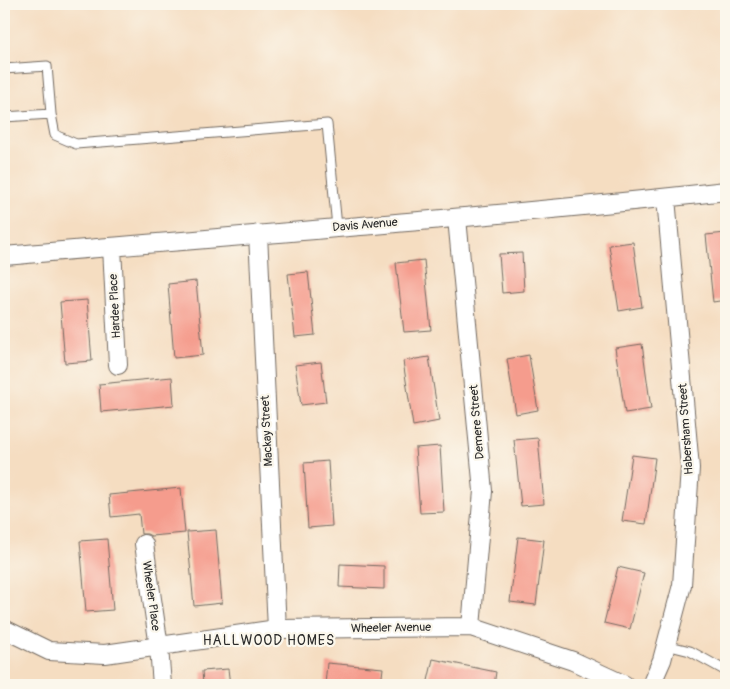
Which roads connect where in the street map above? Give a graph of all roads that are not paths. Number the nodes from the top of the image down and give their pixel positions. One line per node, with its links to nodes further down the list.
1 (4, 69): 2 (lane)
2 (51, 114): 3 (lane); 7 (lane)
3 (4, 117)
4 (726, 191): 5 (street, Davis Avenue)
5 (666, 198): 6 (street, Davis Avenue); 16 (street, Habersham Street)
6 (457, 218): 7 (street, Davis Avenue); 13 (street, Demere Street)
7 (337, 227): 8 (street, Davis Avenue)
8 (258, 234): 9 (street, Davis Avenue); 15 (street, Mackay Street)
9 (112, 247): 10 (street, Davis Avenue); 11 (street, Hardee Place)
10 (4, 256)
11 (118, 365)
12 (144, 544): 17 (street, Wheeler Place)
13 (471, 627): 15 (street, Wheeler Avenue); 20 (street, Wheeler Avenue)
14 (4, 629): 17 (street, Wheeler Avenue)
15 (277, 629): 17 (street, Wheeler Avenue)
16 (666, 644): 18 (lane); 21 (street, Habersham Street)
17 (158, 647): 19 (street, Wheeler Place)
18 (726, 671)
19 (162, 685)
20 (625, 685)
21 (651, 685)

